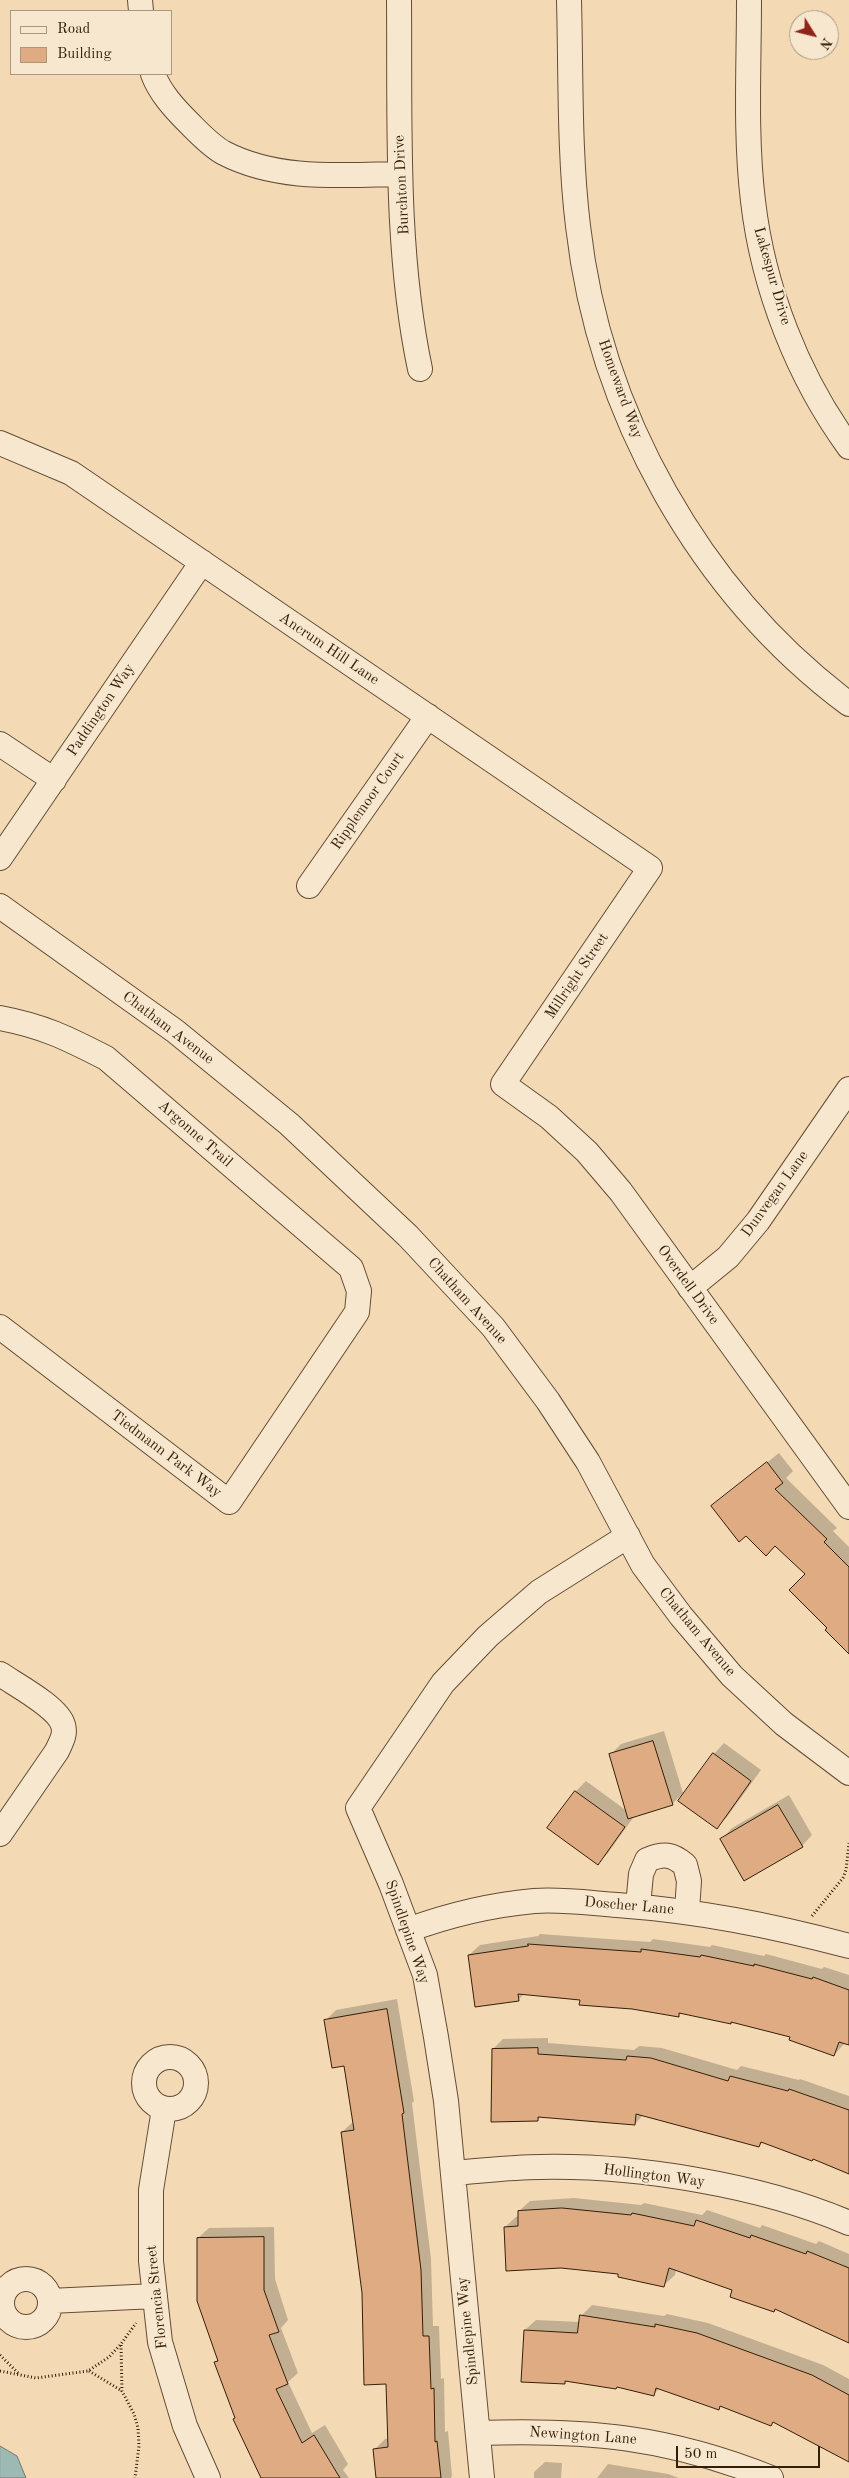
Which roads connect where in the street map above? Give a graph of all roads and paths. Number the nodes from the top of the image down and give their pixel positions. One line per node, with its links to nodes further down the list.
1 (399, 0): 5 (street, Burchton Drive)
2 (569, 0): 10 (street, Homeward Way)
3 (749, 0): 8 (street, Lakespur Drive)
4 (154, 75): 5 (street)
5 (400, 174): 6 (street, Burchton Drive)
6 (420, 369)
7 (0, 443): 9 (street, Ancrum Hill Lane)
8 (849, 447)
9 (202, 562): 11 (street, Ancrum Hill Lane); 13 (street, Paddington Way)
10 (849, 704)
11 (428, 716): 15 (street, Ancrum Hill Lane); 16 (street, Ripplemoor Court)
12 (0, 744): 13 (street)
13 (54, 780): 14 (street, Paddington Way)
14 (0, 858)
15 (650, 868): 19 (street, Millright Street)
16 (309, 886)
17 (0, 906): 25 (street, Chatham Avenue)
18 (0, 1018): 22 (street, Argonne Trail)
19 (503, 1084): 21 (street, Overdell Drive)
20 (849, 1089): 21 (street, Dunvegan Lane)
21 (690, 1288): 24 (street, Overdell Drive)
22 (360, 1291): 23 (street, Tiedmann Park Way)
23 (0, 1327)
24 (847, 1502)
25 (628, 1536): 27 (street, Chatham Avenue); 33 (street, Spindlepine Way)
26 (0, 1674): 28 (street)
27 (849, 1773)
28 (0, 1834)
29 (849, 1843): 32 (path)
30 (638, 1906): 31 (street, Doscher Lane); 31 (street); 33 (street, Doscher Lane)
31 (687, 1911): 34 (street, Doscher Lane)
32 (806, 1914)
33 (408, 1930): 36 (street, Spindlepine Way)
34 (849, 1946)
35 (164, 2109): 38 (street, Florencia Street)
36 (453, 2173): 37 (street, Hollington Way); 47 (street, Spindlepine Way)
37 (849, 2223)
38 (155, 2296): 39 (street); 41 (path); 49 (street, Florencia Street)
39 (50, 2301): 40 (street); 40 (street)
40 (1, 2302)
41 (122, 2344): 44 (path); 46 (path)
42 (0, 2355): 45 (path)
43 (0, 2371): 45 (path)
44 (88, 2371): 45 (path); 46 (path)
45 (20, 2376)
46 (122, 2391): 48 (path)
47 (478, 2433): 50 (street, Spindlepine Way); 51 (street, Newington Lane)
48 (135, 2478)
49 (208, 2478)
50 (482, 2478)
51 (771, 2478)

